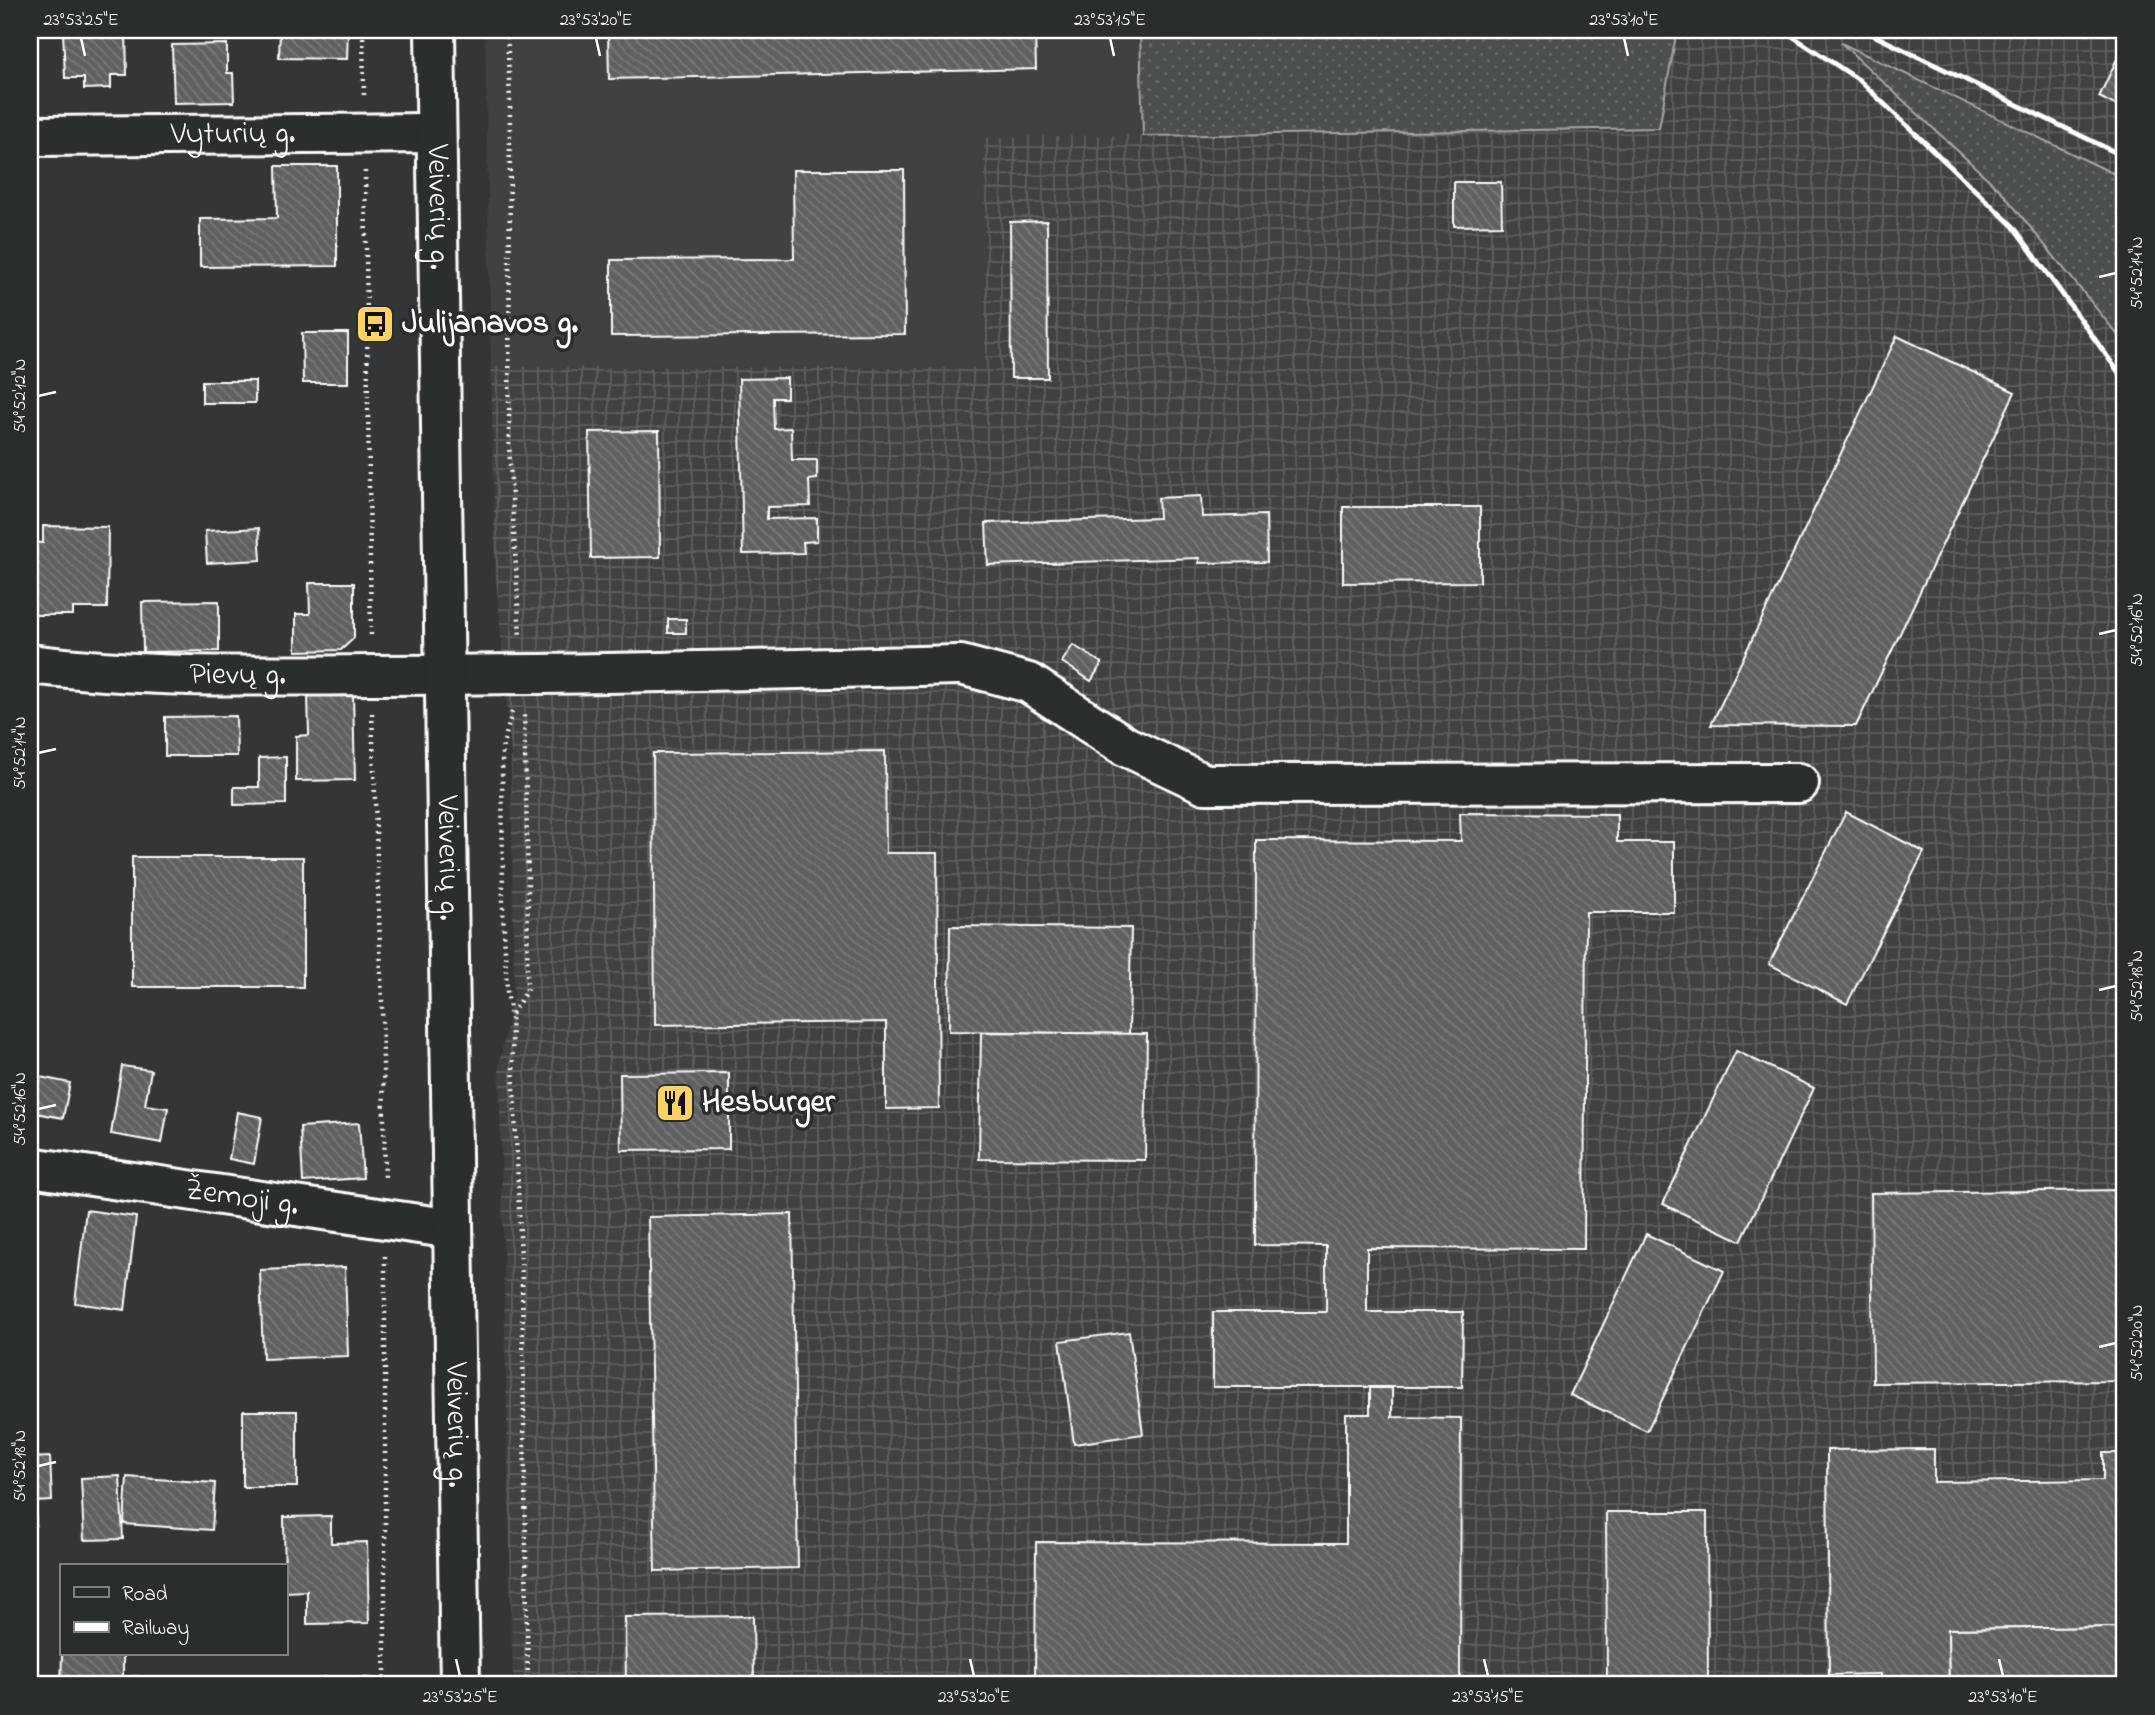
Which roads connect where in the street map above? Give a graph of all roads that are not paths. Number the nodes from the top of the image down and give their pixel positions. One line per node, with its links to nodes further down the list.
1 (436, 30): 2 (street, Veiverių g.)
2 (436, 133): 3 (street, Vyturių g.); 5 (street, Veiverių g.)
3 (30, 136)
4 (30, 664): 5 (street, Pievų g.)
5 (445, 676): 6 (street, Pievų g.); 8 (street, Veiverių g.)
6 (1799, 783)
7 (30, 1167): 8 (street, Žemoji g.)
8 (453, 1229): 9 (street, Veiverių g.)
9 (460, 1685)

